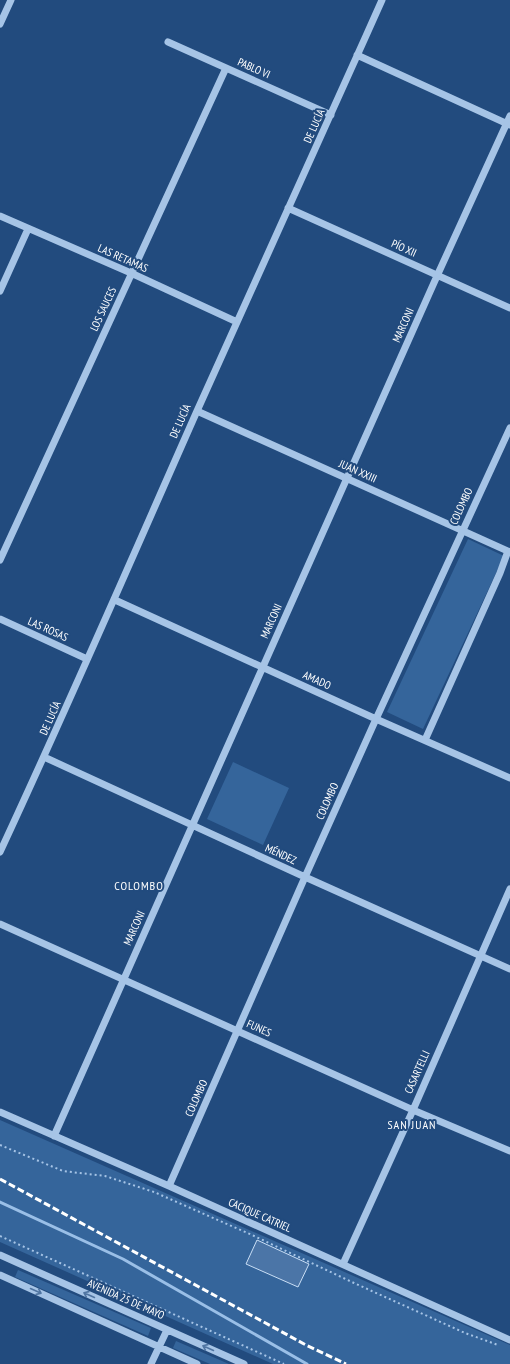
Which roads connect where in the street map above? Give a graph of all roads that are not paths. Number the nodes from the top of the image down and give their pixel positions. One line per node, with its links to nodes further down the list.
1 (11, 0): 3 (street)
2 (382, 0): 5 (street, DE LUCÍA)
3 (0, 24)
4 (168, 42): 6 (street, PABLO VI)
5 (357, 55): 7 (street, DE LUCÍA); 9 (street)
6 (226, 68): 7 (street, PABLO VI); 13 (street, LOS SAUCES)
7 (331, 115): 10 (street, DE LUCÍA)
8 (510, 116): 9 (street, MARCONI)
9 (508, 124): 14 (street, MARCONI)
10 (288, 208): 14 (street, PÍO XII); 17 (street, DE LUCÍA)
11 (0, 216): 12 (street, LAS RETAMAS)
12 (28, 229): 13 (street, LAS RETAMAS); 15 (street)
13 (131, 274): 17 (street, LAS RETAMAS); 23 (street, LOS SAUCES)
14 (437, 276): 16 (street, PÍO XII); 20 (street, MARCONI)
15 (0, 291)
16 (510, 308)
17 (237, 322): 18 (street, DE LUCÍA)
18 (197, 411): 20 (street, JUAN XXIII); 24 (street, DE LUCÍA)
19 (510, 428): 21 (street, COLOMBO)
20 (347, 478): 21 (street, JUAN XXIII); 27 (street, MARCONI)
21 (462, 530): 22 (street, JUAN XXIII); 28 (street, COLOMBO)
22 (509, 551): 29 (street)
23 (0, 560)
24 (115, 600): 26 (street, DE LUCÍA); 27 (street, AMADO)
25 (0, 619): 26 (street, LAS ROSAS)
26 (88, 659): 30 (street, DE LUCÍA)
27 (262, 667): 28 (street, AMADO); 32 (street, MARCONI)
28 (376, 719): 29 (street, AMADO); 34 (street, COLOMBO)
29 (425, 740): 31 (street, AMADO)
30 (44, 757): 32 (street, MÉNDEZ); 33 (street, DE LUCÍA)
31 (510, 778)
32 (192, 824): 34 (street, MÉNDEZ); 39 (street, MARCONI)
33 (0, 852)
34 (305, 877): 37 (street, MÉNDEZ); 40 (street, COLOMBO)
35 (510, 889): 37 (street, CASARTELLI)
36 (0, 924): 39 (street, FUNES)
37 (481, 956): 38 (street, MÉNDEZ); 41 (street, CASARTELLI)
38 (510, 969)
39 (123, 979): 40 (street, FUNES); 43 (street, MARCONI)
40 (238, 1030): 41 (street, FUNES); 45 (street, COLOMBO)
41 (413, 1110): 44 (street, FUNES); 47 (street, CASARTELLI)
42 (0, 1112): 43 (street, CACIQUE CATRIEL)
43 (54, 1136): 45 (street, CACIQUE CATRIEL)
44 (510, 1151)
45 (170, 1186): 47 (street, CACIQUE CATRIEL)
46 (0, 1256): 49 (street, AVENIDA 25 DE MAYO, one-way to 46)
47 (343, 1264): 50 (street, CACIQUE CATRIEL)
48 (0, 1275): 51 (street, one-way to 51)
49 (167, 1330): 51 (street); 54 (street, AVENIDA 25 DE MAYO, one-way to 49)
50 (510, 1340)
51 (159, 1347): 52 (street); 53 (street)
52 (152, 1364)
53 (197, 1364)
54 (244, 1364)

